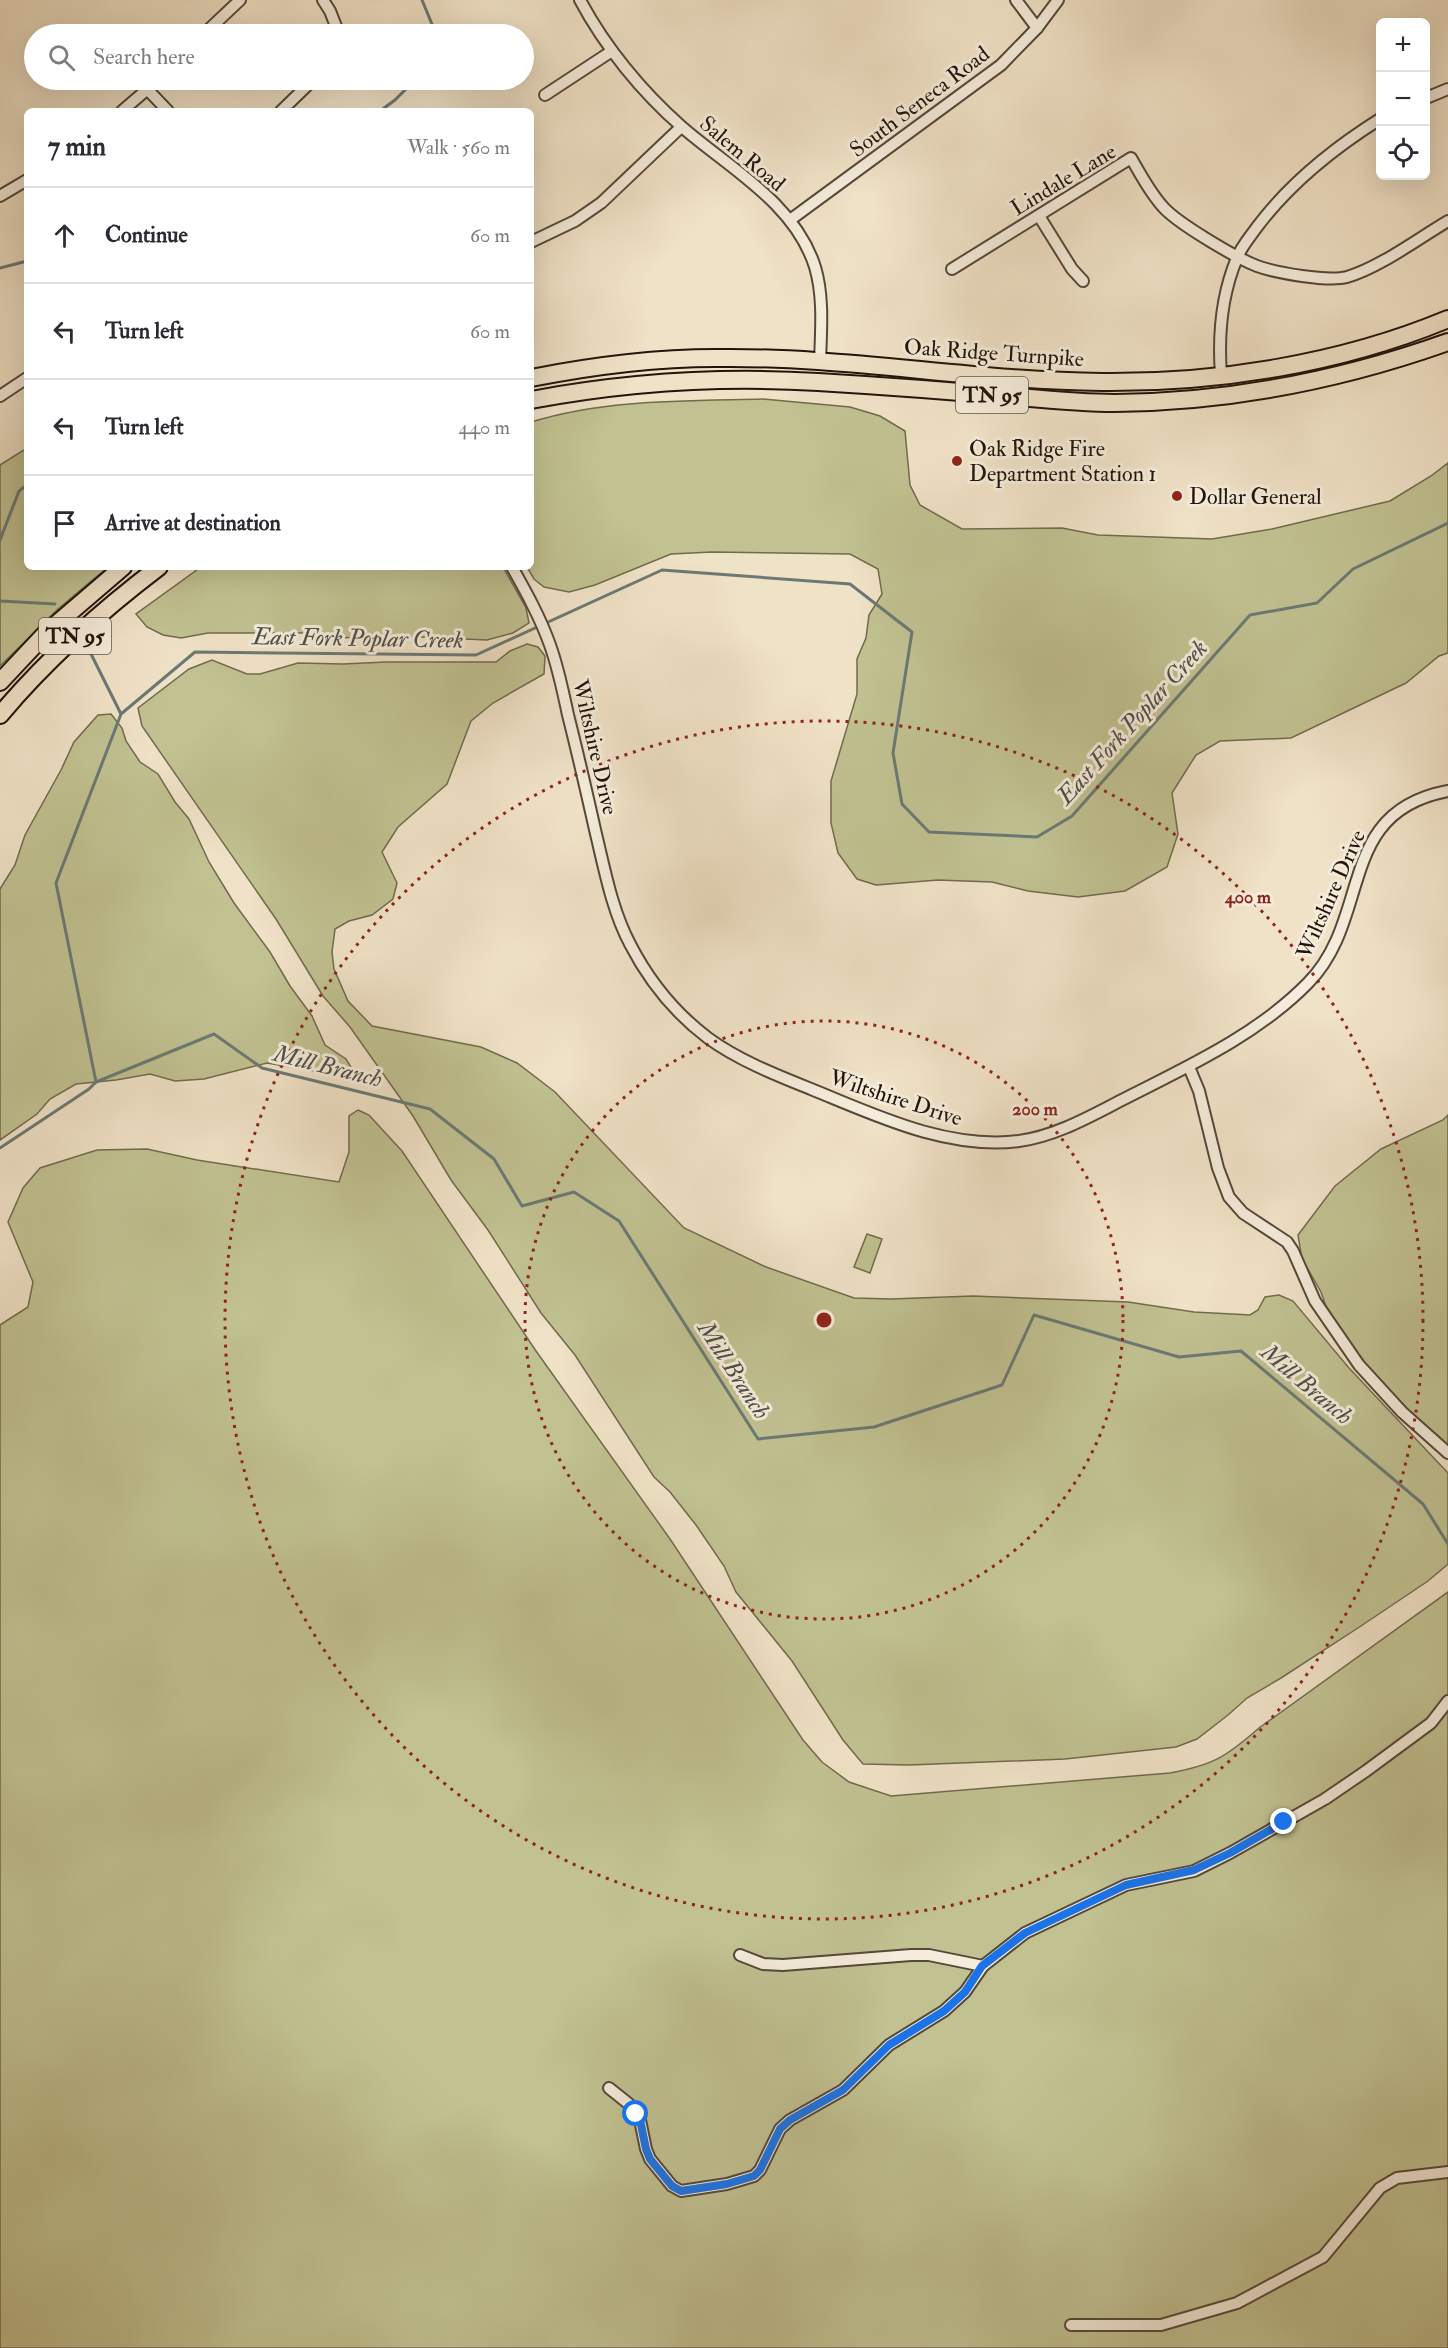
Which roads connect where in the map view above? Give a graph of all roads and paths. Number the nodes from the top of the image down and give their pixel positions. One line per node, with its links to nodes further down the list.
1 (240, 0): 6 (street)
2 (323, 0): 7 (street)
3 (580, 0): 9 (street, Salem Road)
4 (1016, 0): 8 (street)
5 (1058, 0): 8 (street, South Seneca Road)
6 (215, 24)
7 (335, 24)
8 (1037, 28): 23 (street, South Seneca Road)
9 (612, 51): 13 (street); 19 (street, Salem Road)
10 (1448, 88): 14 (street)
11 (148, 90): 15 (street); 16 (street)
12 (303, 90): 17 (street)
13 (545, 95)
14 (1430, 96)
15 (126, 108)
16 (165, 108)
17 (284, 108)
18 (1376, 122): 26 (street)
19 (681, 127): 23 (street, Salem Road); 25 (street)
20 (24, 182): 21 (street)
21 (0, 196)
22 (1039, 216): 26 (street, Lindale Lane); 27 (street, Lindale Lane); 28 (street)
23 (790, 220): 31 (street, Salem Road)
24 (1448, 221): 26 (street)
25 (534, 241)
26 (1237, 256): 33 (street)
27 (952, 269)
28 (1083, 281)
29 (1448, 319): 33 (highway, Oak Ridge Turnpike / TN 95)
30 (1448, 342): 39 (highway, Oak Ridge Turnpike / TN 95)
31 (820, 362): 32 (highway, Oak Ridge Turnpike / TN 95); 34 (highway, Oak Ridge Turnpike / TN 95); 36 (highway)
32 (952, 372): 33 (highway, Oak Ridge Turnpike / TN 95); 37 (highway)
33 (1221, 375): 39 (highway)
34 (534, 377)
35 (24, 380): 38 (street)
36 (818, 382): 37 (highway, Oak Ridge Turnpike / TN 95); 40 (highway, Oak Ridge Turnpike / TN 95)
37 (951, 393): 39 (highway, Oak Ridge Turnpike / TN 95)
38 (0, 396)
39 (1223, 396)
40 (534, 399)
41 (120, 570): 44 (highway, TN 95)
42 (155, 570): 45 (highway, TN 95)
43 (514, 570): 47 (street, Wiltshire Drive)
44 (0, 682)
45 (0, 715)
46 (1448, 791): 47 (street, Wiltshire Drive)
47 (1189, 1067): 48 (street)
48 (1448, 1453)
49 (1448, 1701): 51 (street)
50 (740, 1955): 51 (street)
51 (982, 1966): 52 (street)
52 (609, 2088)
53 (1448, 2172): 54 (street)
54 (1071, 2325)

